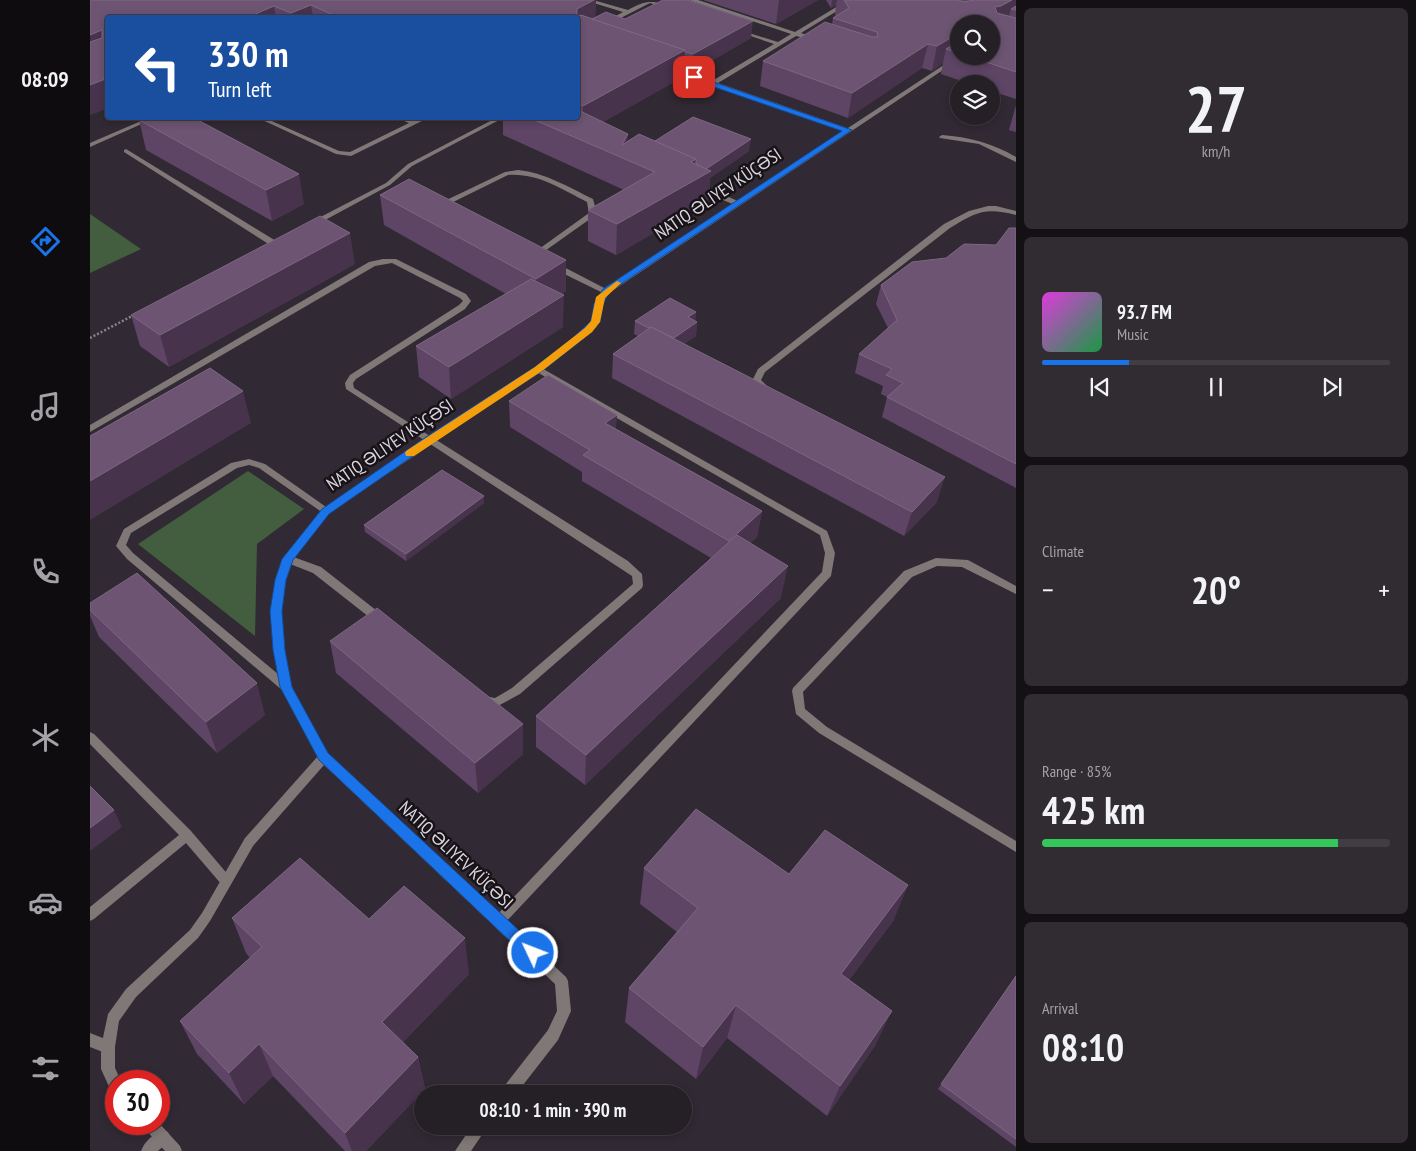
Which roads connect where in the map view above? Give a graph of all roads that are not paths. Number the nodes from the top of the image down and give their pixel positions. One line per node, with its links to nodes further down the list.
1 (587, 0): 6 (street)
2 (651, 0): 5 (street); 6 (street)
3 (692, 0): 9 (street)
4 (852, 0): 9 (street)
5 (677, 10)
6 (629, 12): 7 (street)
7 (605, 24)
8 (733, 28): 11 (street)
9 (796, 34): 10 (street); 11 (street)
10 (824, 43)
11 (779, 44): 14 (street)
12 (950, 63): 21 (street, NATIQ ƏLIYEV KÜÇƏSI)
13 (666, 67): 14 (street)
14 (712, 84): 21 (street)
15 (147, 120): 23 (street)
16 (265, 120): 20 (street)
17 (406, 120): 20 (street)
18 (421, 120): 20 (street)
19 (496, 120): 26 (street)
20 (414, 123)
21 (848, 130): 30 (street, NATIQ ƏLIYEV KÜÇƏSI)
22 (942, 137): 25 (street)
23 (90, 145)
24 (126, 151): 36 (street)
25 (1016, 160)
26 (388, 184): 28 (street); 34 (street)
27 (692, 184): 30 (street)
28 (396, 188)
29 (427, 203): 31 (street)
30 (738, 204): 40 (street, NATIQ ƏLIYEV KÜÇƏSI)
31 (435, 207): 32 (street); 39 (street)
32 (443, 211)
33 (1016, 213): 42 (street)
34 (300, 230)
35 (282, 239): 36 (street)
36 (273, 243): 37 (street)
37 (265, 247)
38 (526, 252): 39 (street)
39 (535, 256): 40 (street)
40 (606, 291): 41 (street, NATIQ ƏLIYEV KÜÇƏSI)
41 (538, 369): 44 (street, NATIQ ƏLIYEV KÜÇƏSI); 57 (street)
42 (774, 396)
43 (90, 429): 44 (street)
44 (430, 440): 45 (street, NATIQ ƏLIYEV KÜÇƏSI); 50 (street)
45 (326, 511): 46 (street, NATIQ ƏLIYEV KÜÇƏSI); 49 (street)
46 (288, 559): 48 (street); 49 (street, NATIQ ƏLIYEV KÜÇƏSI)
47 (1016, 590): 54 (street)
48 (394, 630)
49 (286, 687): 52 (street, NATIQ ƏLIYEV KÜÇƏSI)
50 (477, 698)
51 (90, 737): 53 (street)
52 (324, 756): 55 (street); 57 (street, NATIQ ƏLIYEV KÜÇƏSI)
53 (187, 835): 55 (street); 56 (street)
54 (1016, 847)
55 (226, 881): 59 (street)
56 (90, 915)
57 (498, 921): 61 (street, NATIQ ƏLIYEV KÜÇƏSI)
58 (90, 1040): 59 (street)
59 (108, 1047): 60 (street)
60 (108, 1070)
61 (513, 1085)
62 (474, 1135): 66 (street)
63 (163, 1137): 64 (street); 65 (street)
64 (148, 1151)
65 (175, 1151)
66 (462, 1151)

